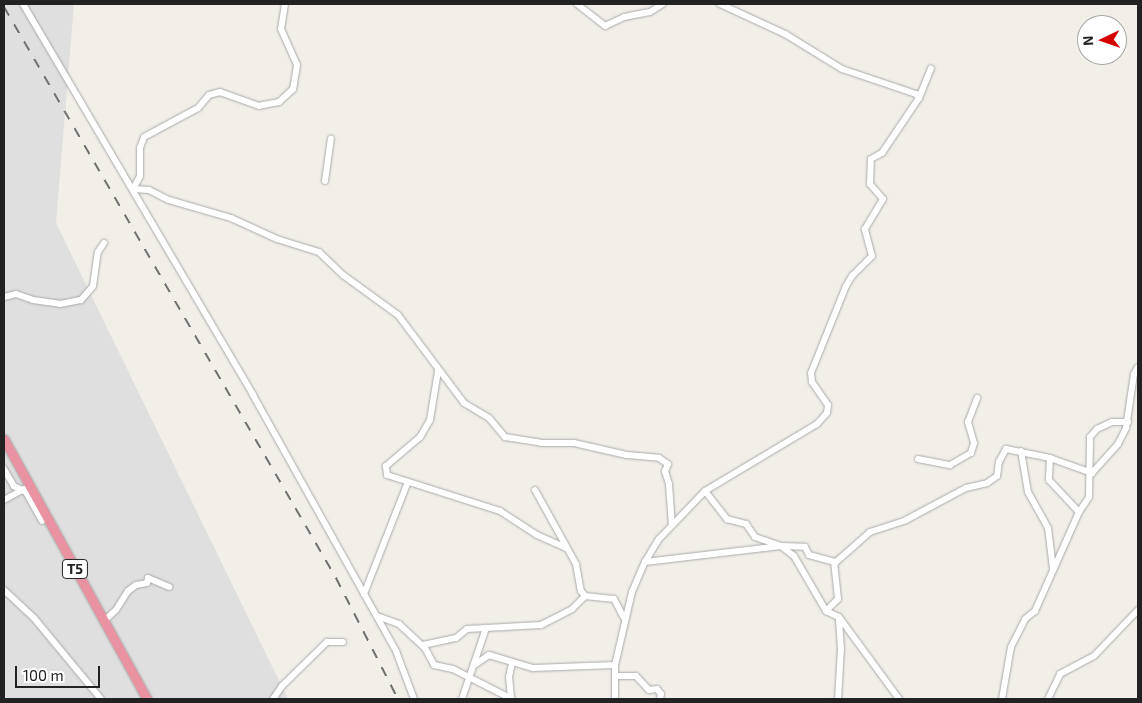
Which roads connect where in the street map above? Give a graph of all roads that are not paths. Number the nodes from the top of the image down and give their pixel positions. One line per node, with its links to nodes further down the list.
1 (24, 4): 10 (street)
2 (285, 4): 10 (street)
3 (577, 4): 4 (street)
4 (663, 4)
5 (720, 4): 7 (street)
6 (931, 68): 7 (street)
7 (919, 98): 26 (street)
8 (331, 138): 9 (street)
9 (326, 181)
10 (133, 189): 14 (street); 38 (street)
11 (104, 243): 12 (street)
12 (4, 297)
13 (1138, 367): 16 (street)
14 (438, 371): 23 (street); 30 (street)
15 (977, 398): 20 (street)
16 (1128, 422): 22 (street); 22 (street)
17 (4, 439): 24 (highway, T5)
18 (1021, 451): 19 (street); 34 (street); 35 (street)
19 (1050, 458): 22 (street); 28 (street)
20 (918, 459)
21 (4, 468): 24 (street)
22 (1092, 473): 28 (street)
23 (408, 482): 32 (street); 38 (street)
24 (26, 489): 27 (street); 29 (street); 45 (highway, T5)
25 (535, 490): 32 (street)
26 (705, 492): 30 (street); 31 (street)
27 (4, 500)
28 (1079, 512): 35 (street)
29 (42, 521)
30 (672, 523): 33 (street)
31 (780, 546): 33 (street); 34 (street); 41 (street)
32 (566, 548): 39 (street)
33 (644, 562): 44 (street)
34 (834, 563): 41 (street)
35 (1053, 570): 63 (street)
36 (169, 588): 45 (street)
37 (4, 590): 54 (street)
38 (364, 594): 42 (street)
39 (585, 596): 44 (street); 46 (street)
40 (1138, 610): 64 (street)
41 (826, 611): 43 (street)
42 (377, 616): 48 (street); 57 (street)
43 (839, 617): 61 (street); 62 (street)
44 (624, 619): 51 (street)
45 (104, 621): 55 (highway, T5)
46 (486, 628): 48 (street); 50 (street)
47 (343, 642): 56 (street)
48 (423, 645): 53 (street)
49 (512, 663): 50 (street); 51 (street); 53 (street)
50 (476, 664): 53 (street)
51 (615, 665): 52 (street)
52 (615, 676): 59 (street); 60 (street)
53 (470, 679): 58 (street)
54 (99, 698)
55 (147, 699)
56 (273, 699)
57 (414, 699)
58 (462, 699)
59 (615, 699)
60 (660, 699)
61 (838, 699)
62 (899, 699)
63 (1002, 699)
64 (1048, 699)

